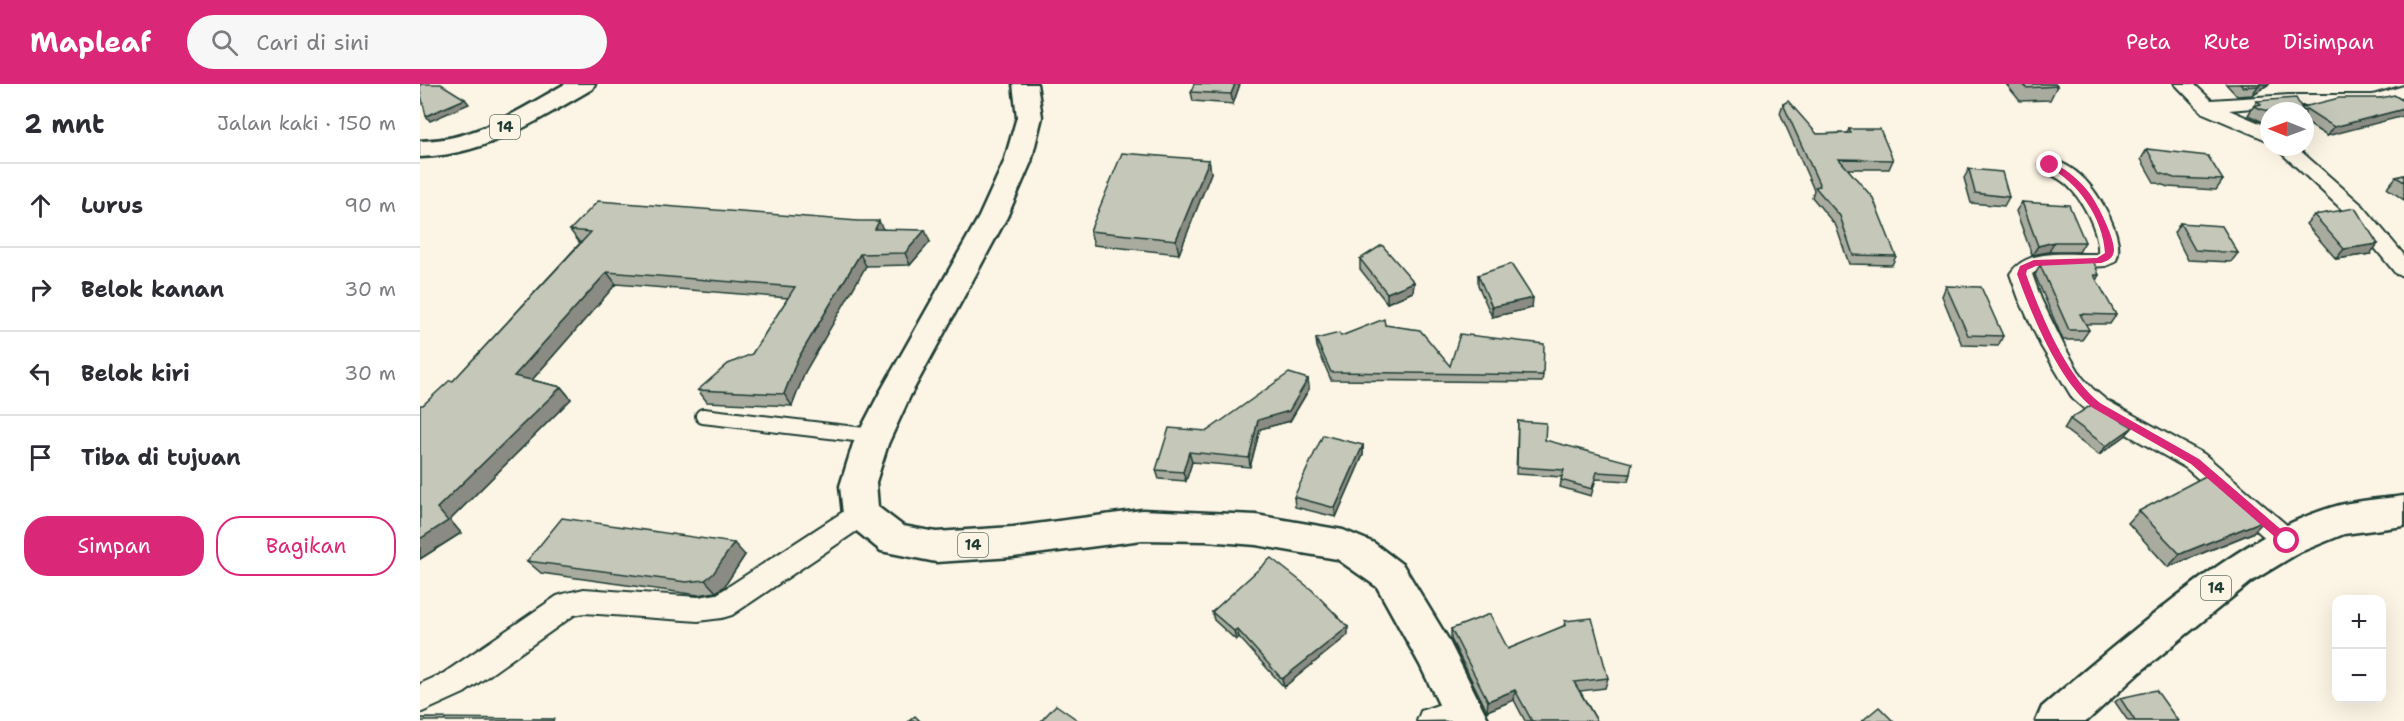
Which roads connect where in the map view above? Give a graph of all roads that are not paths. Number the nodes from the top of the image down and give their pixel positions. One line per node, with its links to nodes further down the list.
1 (583, 84): 8 (highway, 14)
2 (1025, 84): 13 (highway)
3 (2184, 84): 6 (street)
4 (2367, 84): 5 (street)
5 (2396, 94): 6 (street)
6 (2206, 106): 7 (street)
7 (2260, 131)
8 (420, 149)
9 (2295, 156): 11 (street)
10 (2050, 165): 16 (street)
11 (2404, 269)
12 (704, 416): 13 (lane)
13 (873, 437): 15 (highway)
14 (2404, 511): 16 (highway, 14)
15 (861, 514): 17 (street); 18 (highway, 14)
16 (2287, 541): 19 (highway, 14)
17 (420, 699)
18 (1454, 717)
19 (2057, 721)

